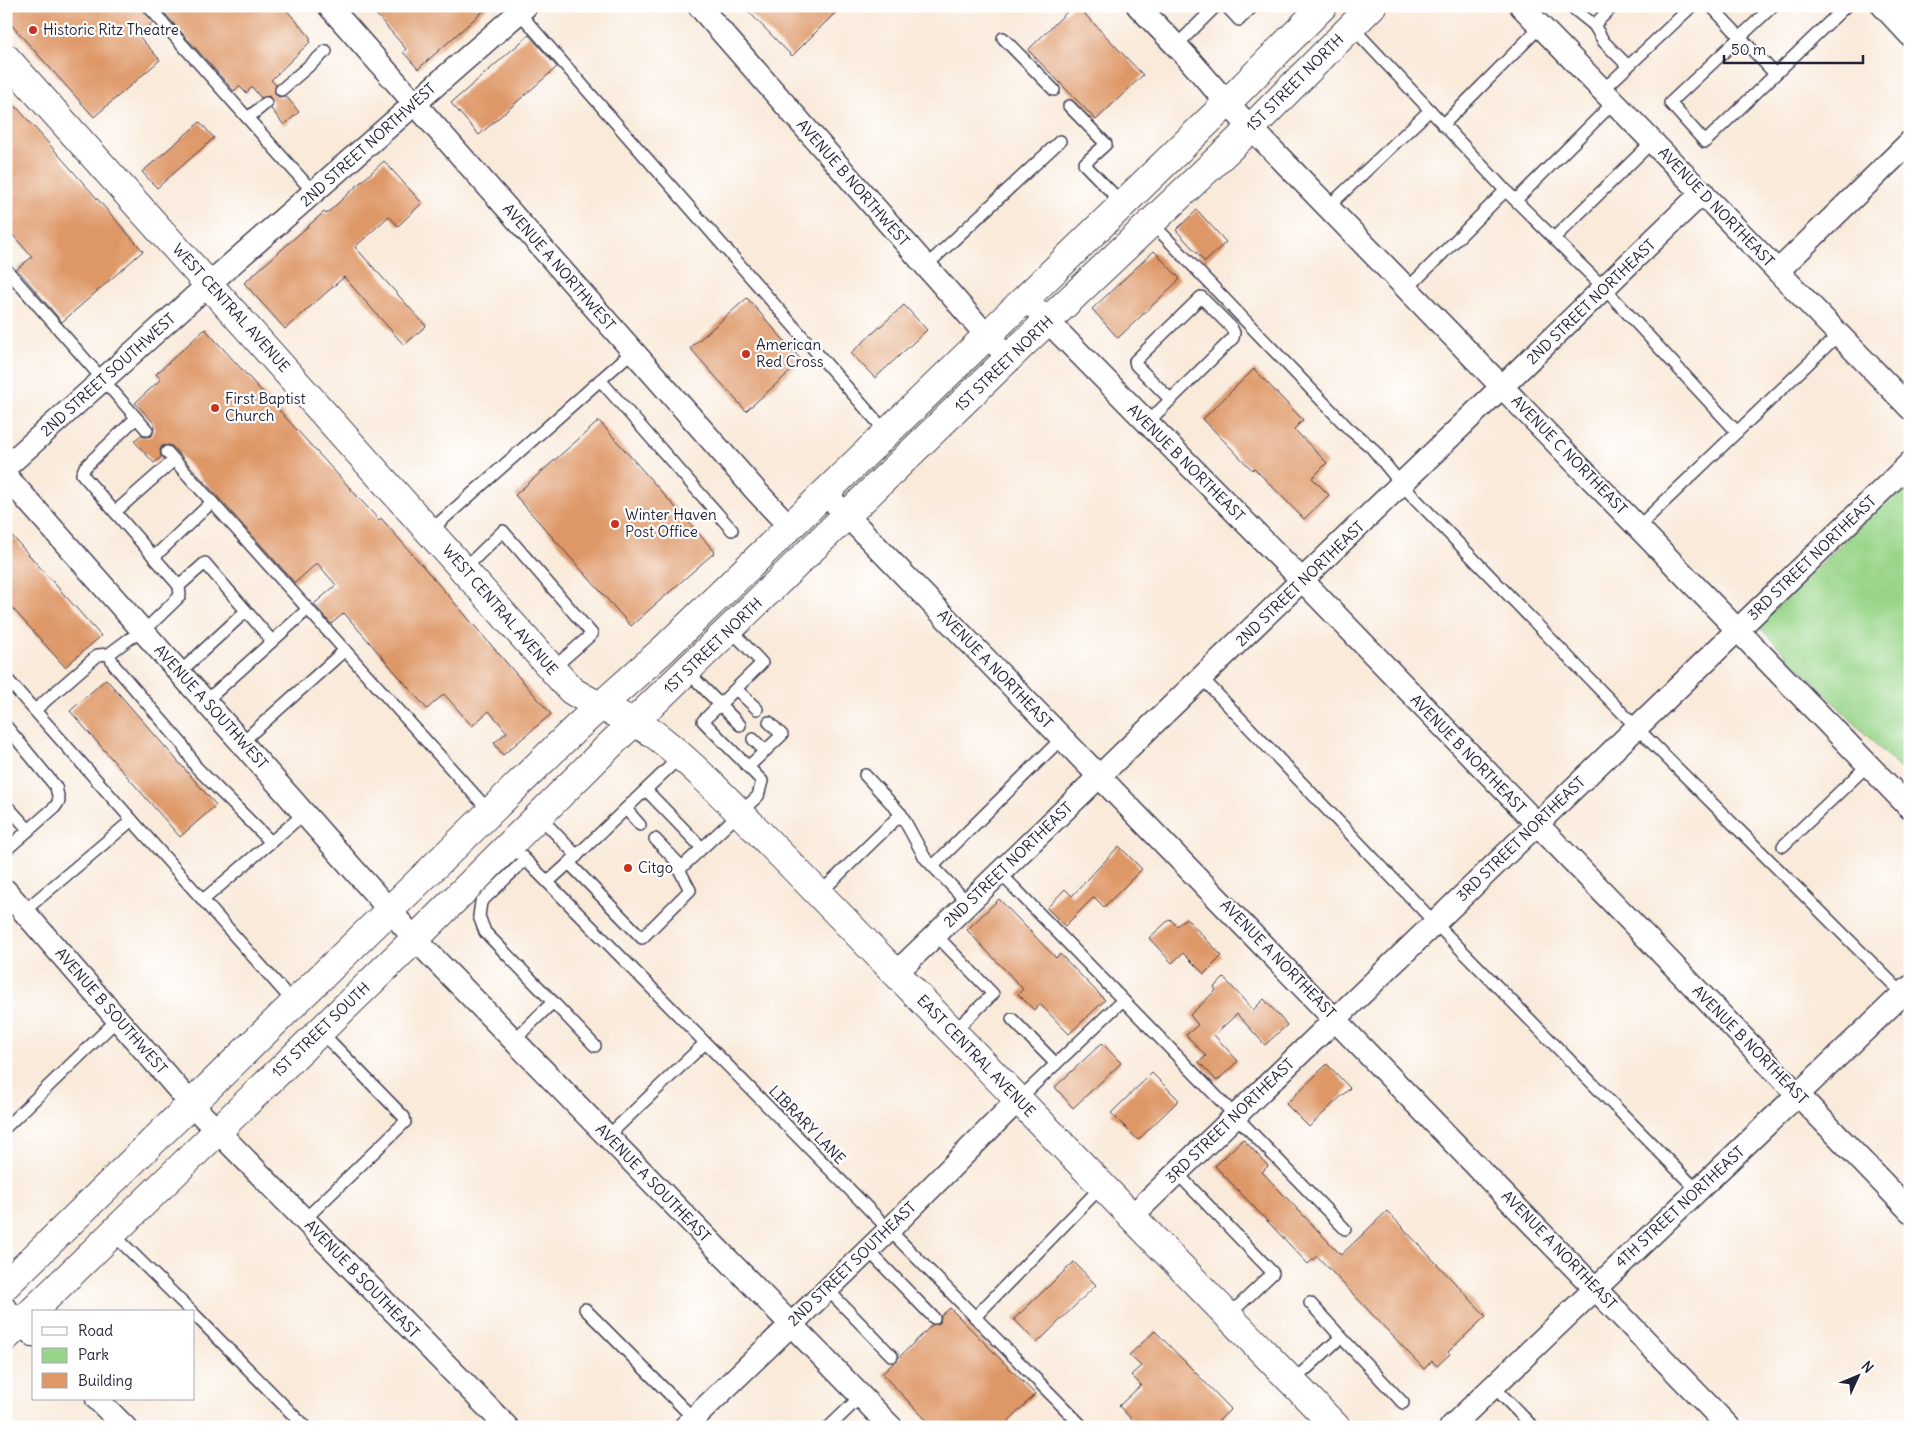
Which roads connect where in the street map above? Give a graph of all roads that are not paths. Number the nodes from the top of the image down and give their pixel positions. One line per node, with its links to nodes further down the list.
1 (148, 6): 38 (lane)
2 (329, 6): 34 (street, AVENUE A NORTHWEST)
3 (699, 6): 52 (street, AVENUE B NORTHWEST)
4 (1138, 6): 25 (street, AVENUE C NORTHEAST)
5 (1216, 6): 25 (lane)
6 (1226, 6): 7 (lane)
7 (1253, 6)
8 (1323, 6): 35 (main road)
9 (1372, 6): 20 (main road, 1ST STREET NORTH)
10 (1521, 6): 21 (street, AVENUE D NORTHEAST)
11 (1575, 6): 19 (lane)
12 (1613, 6): 19 (lane)
13 (1692, 6): 28 (lane)
14 (1711, 6): 23 (lane)
15 (1773, 6): 23 (lane)
16 (1846, 6): 29 (lane)
17 (1883, 6): 22 (street)
18 (519, 8): 34 (street, 2ND STREET NORTHWEST); 73 (lane)
19 (1594, 25): 28 (lane)
20 (1352, 26): 37 (lane); 40 (main road, 1ST STREET NORTH)
21 (1541, 26): 32 (street, AVENUE D NORTHEAST); 39 (lane)
22 (1910, 35)
23 (1740, 37): 29 (lane); 29 (lane)
24 (1004, 38): 31 (lane)
25 (1176, 46): 35 (street, AVENUE C NORTHEAST)
26 (326, 51): 30 (lane)
27 (6, 58): 55 (main road, WEST CENTRAL AVENUE)
28 (1628, 66): 32 (lane)
29 (1775, 74)
30 (281, 90)
31 (1054, 90)
32 (1609, 96): 42 (street, AVENUE D NORTHEAST); 47 (lane)
33 (266, 103): 38 (lane)
34 (415, 103): 46 (street, 2ND STREET NORTHWEST); 62 (street, AVENUE A NORTHWEST)
35 (1227, 103): 40 (street, AVENUE C NORTHEAST); 48 (main road)
36 (1069, 106): 48 (lane)
37 (1430, 110): 39 (lane); 49 (lane)
38 (248, 118): 46 (lane)
39 (1443, 124): 44 (lane)
40 (1252, 127): 49 (street, AVENUE C NORTHEAST); 50 (main road, 1ST STREET NORTH)
41 (1060, 141): 52 (lane)
42 (1653, 142): 45 (street, AVENUE D NORTHEAST); 51 (lane)
43 (1910, 142): 54 (street)
44 (1506, 190): 47 (lane); 56 (lane)
45 (1703, 192): 54 (street, AVENUE D NORTHEAST); 57 (street, 2ND STREET NORTHEAST)
46 (314, 193): 55 (street, 2ND STREET NORTHWEST)
47 (1516, 200): 51 (lane)
48 (1123, 204): 58 (main road)
49 (1328, 207): 56 (street, AVENUE C NORTHEAST)
50 (1151, 222): 59 (main road, 1ST STREET NORTH); 77 (lane)
51 (1554, 238): 57 (lane)
52 (926, 266): 61 (street, AVENUE B NORTHWEST)
53 (6, 269): 64 (lane)
54 (1778, 271): 60 (street, AVENUE D NORTHEAST)
55 (210, 283): 64 (street, 2ND STREET SOUTHWEST); 84 (main road, WEST CENTRAL AVENUE)
56 (1407, 289): 66 (street, AVENUE C NORTHEAST)
57 (1605, 289): 66 (street, 2ND STREET NORTHEAST); 72 (lane)
58 (1025, 298): 59 (street, AVENUE B NORTHEAST); 61 (main road)
59 (1049, 321): 63 (main road, 1ST STREET NORTH); 70 (street, AVENUE B NORTHEAST)
60 (1839, 334): 68 (street, AVENUE D NORTHEAST); 72 (lane)
61 (987, 336): 63 (street, AVENUE B NORTHWEST); 73 (main road)
62 (633, 352): 65 (lane); 82 (street, AVENUE A NORTHWEST)
63 (1009, 358): 81 (main road, 1ST STREET NORTH)
64 (103, 379): 69 (lane); 75 (street, 2ND STREET SOUTHWEST)
65 (600, 380): 84 (lane); 85 (lane)
66 (1504, 388): 77 (street, 2ND STREET NORTHEAST); 83 (street, AVENUE C NORTHEAST)
67 (1170, 399): 67 (lane); 70 (lane)
68 (1910, 408)
69 (136, 418): 71 (lane); 80 (lane)
70 (1147, 423): 88 (street, AVENUE B NORTHEAST)
71 (146, 430)
72 (1737, 432): 83 (lane)
73 (886, 433): 78 (main road)
74 (1910, 462): 94 (street, 3RD STREET NORTHEAST)
75 (6, 467)
76 (6, 476): 93 (street, AVENUE A SOUTHWEST)
77 (1402, 485): 88 (street, 2ND STREET NORTHEAST); 113 (lane)
78 (825, 493): 81 (street, AVENUE A NORTHEAST); 82 (main road)
79 (212, 502): 80 (lane); 86 (lane); 90 (lane)
80 (115, 512): 86 (lane)
81 (846, 516): 92 (main road, 1ST STREET NORTH); 114 (street, AVENUE A NORTHEAST)
82 (790, 526): 106 (main road)
83 (1638, 527): 94 (street, AVENUE C NORTHEAST)
84 (431, 530): 87 (main road, WEST CENTRAL AVENUE)
85 (732, 530)
86 (154, 557): 89 (lane)
87 (464, 569): 98 (main road, WEST CENTRAL AVENUE); 98 (lane)
88 (1303, 581): 102 (street, 2ND STREET NORTHEAST); 133 (street, AVENUE B NORTHEAST)
89 (179, 586): 91 (lane); 93 (lane)
90 (308, 609): 95 (lane); 96 (lane)
91 (246, 611): 95 (lane); 100 (lane)
92 (730, 629): 99 (main road, 1ST STREET NORTH); 103 (lane)
93 (144, 631): 97 (lane); 100 (street, AVENUE A SOUTHWEST)
94 (1736, 631): 113 (street, 3RD STREET NORTHEAST); 119 (street, AVENUE C NORTHEAST)
95 (272, 641): 104 (lane)
96 (345, 650): 116 (lane); 127 (lane)
97 (109, 654): 107 (lane); 137 (lane)
98 (552, 669): 106 (main road, WEST CENTRAL AVENUE)
99 (687, 671): 105 (lane); 109 (main road, 1ST STREET NORTH)
100 (180, 672): 104 (street, AVENUE A SOUTHWEST)
101 (6, 678): 107 (lane)
102 (1202, 678): 122 (street, 2ND STREET NORTHEAST); 154 (lane)
103 (736, 689): 105 (lane); 108 (lane)
104 (206, 701): 116 (street, AVENUE A SOUTHWEST)
105 (719, 705): 111 (lane); 120 (lane)
106 (601, 706): 109 (main road, EAST CENTRAL AVENUE); 127 (main road)
107 (35, 710): 132 (lane)
108 (757, 710)
109 (636, 722): 118 (main road, EAST CENTRAL AVENUE); 131 (main road, 1ST STREET SOUTH)
110 (769, 722): 117 (lane)
111 (740, 725)
112 (6, 726): 135 (lane)
113 (1636, 727): 133 (street, 3RD STREET NORTHEAST); 158 (lane)
114 (1062, 738): 122 (street, AVENUE A NORTHEAST); 143 (lane)
115 (753, 739): 117 (lane)
116 (242, 742): 128 (street, AVENUE A SOUTHWEST)
117 (765, 751): 120 (lane)
118 (680, 757): 123 (lane); 129 (main road, EAST CENTRAL AVENUE)
119 (1868, 765): 125 (street, AVENUE C NORTHEAST); 138 (lane)
120 (748, 767): 129 (lane)
121 (865, 774): 130 (lane)
122 (1100, 776): 145 (street, 2ND STREET NORTHEAST); 163 (street, AVENUE A NORTHEAST)
123 (646, 790): 126 (lane); 139 (lane)
124 (6, 805): 135 (lane)
125 (1910, 808)
126 (626, 809): 134 (lane); 142 (lane)
127 (490, 812): 152 (main road)
128 (305, 813): 137 (lane); 152 (street, AVENUE A SOUTHWEST)
129 (739, 814): 139 (lane); 149 (main road, EAST CENTRAL AVENUE)
130 (902, 814): 143 (lane); 149 (lane)
131 (538, 816): 141 (main road, 1ST STREET SOUTH); 142 (lane)
132 (132, 820): 150 (lane); 153 (lane)
133 (1536, 824): 154 (street, 3RD STREET NORTHEAST); 171 (street, AVENUE B NORTHEAST)
134 (640, 825)
135 (29, 830): 140 (lane)
136 (655, 839): 144 (lane)
137 (271, 842): 150 (lane)
138 (1783, 846)
139 (702, 848): 144 (lane)
140 (6, 850)
141 (518, 852): 146 (main road, 1ST STREET SOUTH); 147 (lane, LIBRARY LANE)
142 (573, 860): 144 (lane); 147 (lane)
143 (933, 866): 151 (lane)
144 (682, 867)
145 (1000, 873): 151 (street, 2ND STREET NORTHEAST); 159 (lane)
146 (492, 878): 156 (main road, 1ST STREET SOUTH); 160 (lane)
147 (548, 882): 168 (lane, LIBRARY LANE)
148 (6, 891): 153 (street, AVENUE B SOUTHWEST)
149 (819, 894): 157 (main road, EAST CENTRAL AVENUE)
150 (203, 900): 161 (lane)
151 (968, 903): 155 (street, 2ND STREET NORTHEAST)
152 (390, 910): 156 (street, AVENUE A SOUTHWEST); 161 (main road)
153 (24, 911): 164 (street, AVENUE B SOUTHWEST)
154 (1435, 923): 163 (street, 3RD STREET NORTHEAST); 180 (lane)
155 (936, 935): 157 (street, 2ND STREET NORTHEAST); 166 (lane)
156 (415, 939): 165 (main road, 1ST STREET SOUTH); 167 (street, AVENUE A SOUTHEAST)
157 (896, 973): 166 (main road, EAST CENTRAL AVENUE)
158 (1906, 990): 171 (street, 4TH STREET NORTHEAST)
159 (1123, 1000): 170 (lane); 174 (lane)
160 (552, 1002): 167 (lane); 169 (lane)
161 (295, 1004): 173 (main road)
162 (1012, 1019): 170 (lane)
163 (1336, 1019): 174 (street, 3RD STREET NORTHEAST); 189 (street, AVENUE A NORTHEAST)
164 (118, 1020): 173 (street, AVENUE B SOUTHWEST); 175 (lane)
165 (320, 1031): 176 (main road, 1ST STREET SOUTH); 183 (lane)
166 (953, 1032): 172 (main road, EAST CENTRAL AVENUE)
167 (514, 1040): 177 (street, AVENUE A SOUTHEAST)
168 (705, 1043): 177 (lane); 185 (lane, LIBRARY LANE)
169 (595, 1046)
170 (1056, 1064): 172 (lane)
171 (1798, 1095): 180 (street, 4TH STREET NORTHEAST); 181 (street, AVENUE B NORTHEAST)
172 (1018, 1100): 179 (main road, EAST CENTRAL AVENUE); 185 (street, 2ND STREET SOUTHEAST)
173 (192, 1105): 176 (street, AVENUE B SOUTHWEST); 188 (main road)
174 (1235, 1116): 178 (street, 3RD STREET NORTHEAST); 184 (lane)
175 (6, 1127)
176 (217, 1130): 183 (street, AVENUE B SOUTHEAST); 186 (main road, 1ST STREET SOUTH)
177 (608, 1136): 200 (street, AVENUE A SOUTHEAST)
178 (1177, 1172): 182 (street, 3RD STREET NORTHEAST); 197 (lane)
179 (1102, 1186): 182 (main road, EAST CENTRAL AVENUE); 198 (lane)
180 (1698, 1190): 189 (street, 4TH STREET NORTHEAST)
181 (1910, 1211)
182 (1132, 1216): 197 (main road, EAST CENTRAL AVENUE)
183 (304, 1220): 212 (street, AVENUE B SOUTHEAST)
184 (1345, 1229)
185 (889, 1230): 187 (street, 2ND STREET SOUTHEAST); 198 (lane, LIBRARY LANE)
186 (112, 1233): 193 (main road, 1ST STREET SOUTH); 194 (lane)
187 (868, 1250): 190 (street, 2ND STREET SOUTHEAST); 199 (lane)
188 (6, 1284)
189 (1595, 1287): 205 (street, 4TH STREET NORTHEAST); 219 (street, AVENUE A NORTHEAST)
190 (827, 1289): 200 (street, 2ND STREET SOUTHEAST); 203 (lane)
191 (1310, 1303): 202 (lane)
192 (585, 1309): 209 (lane)
193 (33, 1310)
194 (190, 1310)
195 (32, 1311): 201 (main road, 1ST STREET SOUTH)
196 (195, 1315): 211 (lane)
197 (1228, 1316): 204 (main road, EAST CENTRAL AVENUE)
198 (975, 1317): 215 (lane, LIBRARY LANE)
199 (934, 1318)
200 (790, 1324): 206 (street, AVENUE A SOUTHEAST); 209 (street, 2ND STREET SOUTHEAST)
201 (17, 1326)
202 (1342, 1337): 204 (lane); 208 (lane)
203 (892, 1356)
204 (1292, 1382): 216 (main road, EAST CENTRAL AVENUE)
205 (1493, 1386): 217 (street, 4TH STREET NORTHEAST); 218 (lane)
206 (861, 1396): 213 (lane); 214 (street, AVENUE A SOUTHEAST)
207 (98, 1400): 210 (street)
208 (1403, 1403)
209 (693, 1424)
210 (125, 1427)
211 (305, 1427)
212 (507, 1427)
213 (829, 1427)
214 (891, 1427)
215 (1083, 1427)
216 (1336, 1427)
217 (1450, 1427)
218 (1533, 1427)
219 (1729, 1427)

